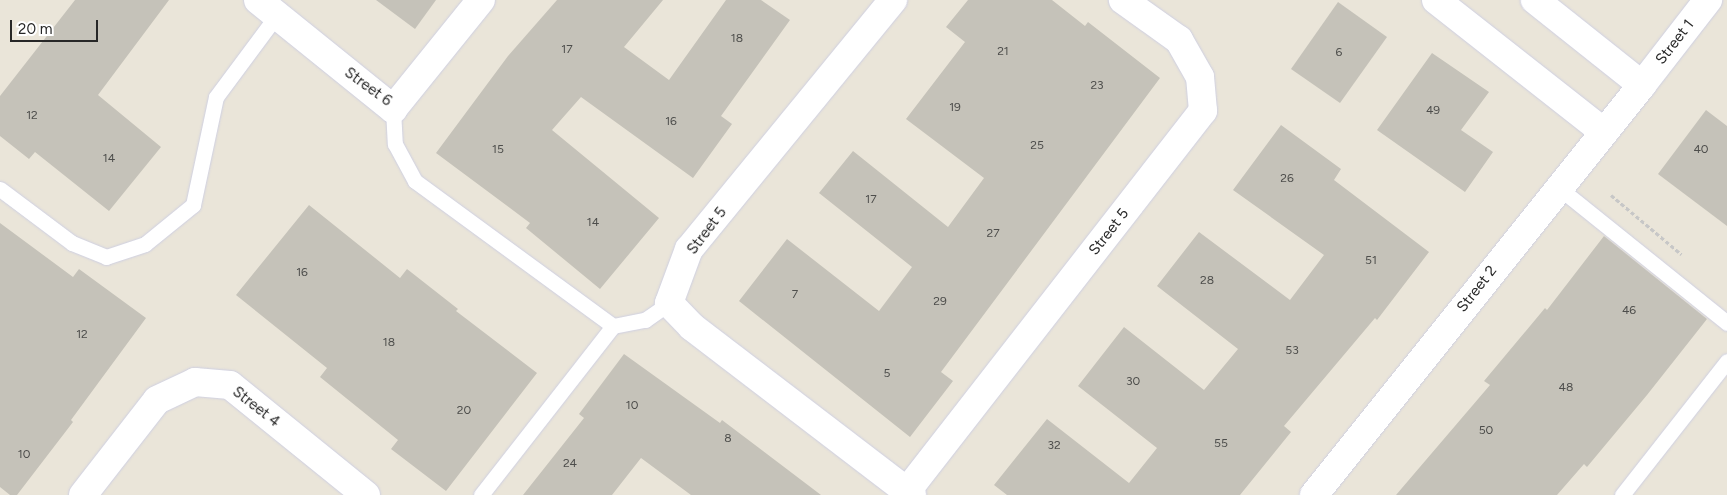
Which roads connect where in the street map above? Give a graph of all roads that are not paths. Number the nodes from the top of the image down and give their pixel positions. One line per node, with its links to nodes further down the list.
1 (481, 0): 9 (street, Street 6)
2 (893, 0): 13 (street, Street 5)
3 (1123, 0): 17 (street, Street 5)
4 (1436, 0): 10 (street)
5 (1535, 0): 8 (street)
6 (1708, 0): 8 (street, Street 1)
7 (267, 8): 9 (street, Street 6); 12 (lane)
8 (1642, 85): 10 (street, Street 2)
9 (393, 109): 15 (lane)
10 (1604, 132): 11 (street, Street 2)
11 (1558, 187): 14 (lane); 21 (street, Street 2)
12 (0, 188)
13 (669, 303): 15 (lane); 17 (street, Street 5)
14 (1727, 323)
15 (613, 326): 20 (lane)
16 (1727, 361): 22 (lane)
17 (910, 493)
18 (83, 495): 19 (street, Street 4)
19 (366, 495)
20 (481, 495)
21 (1314, 495)
22 (1622, 495)

